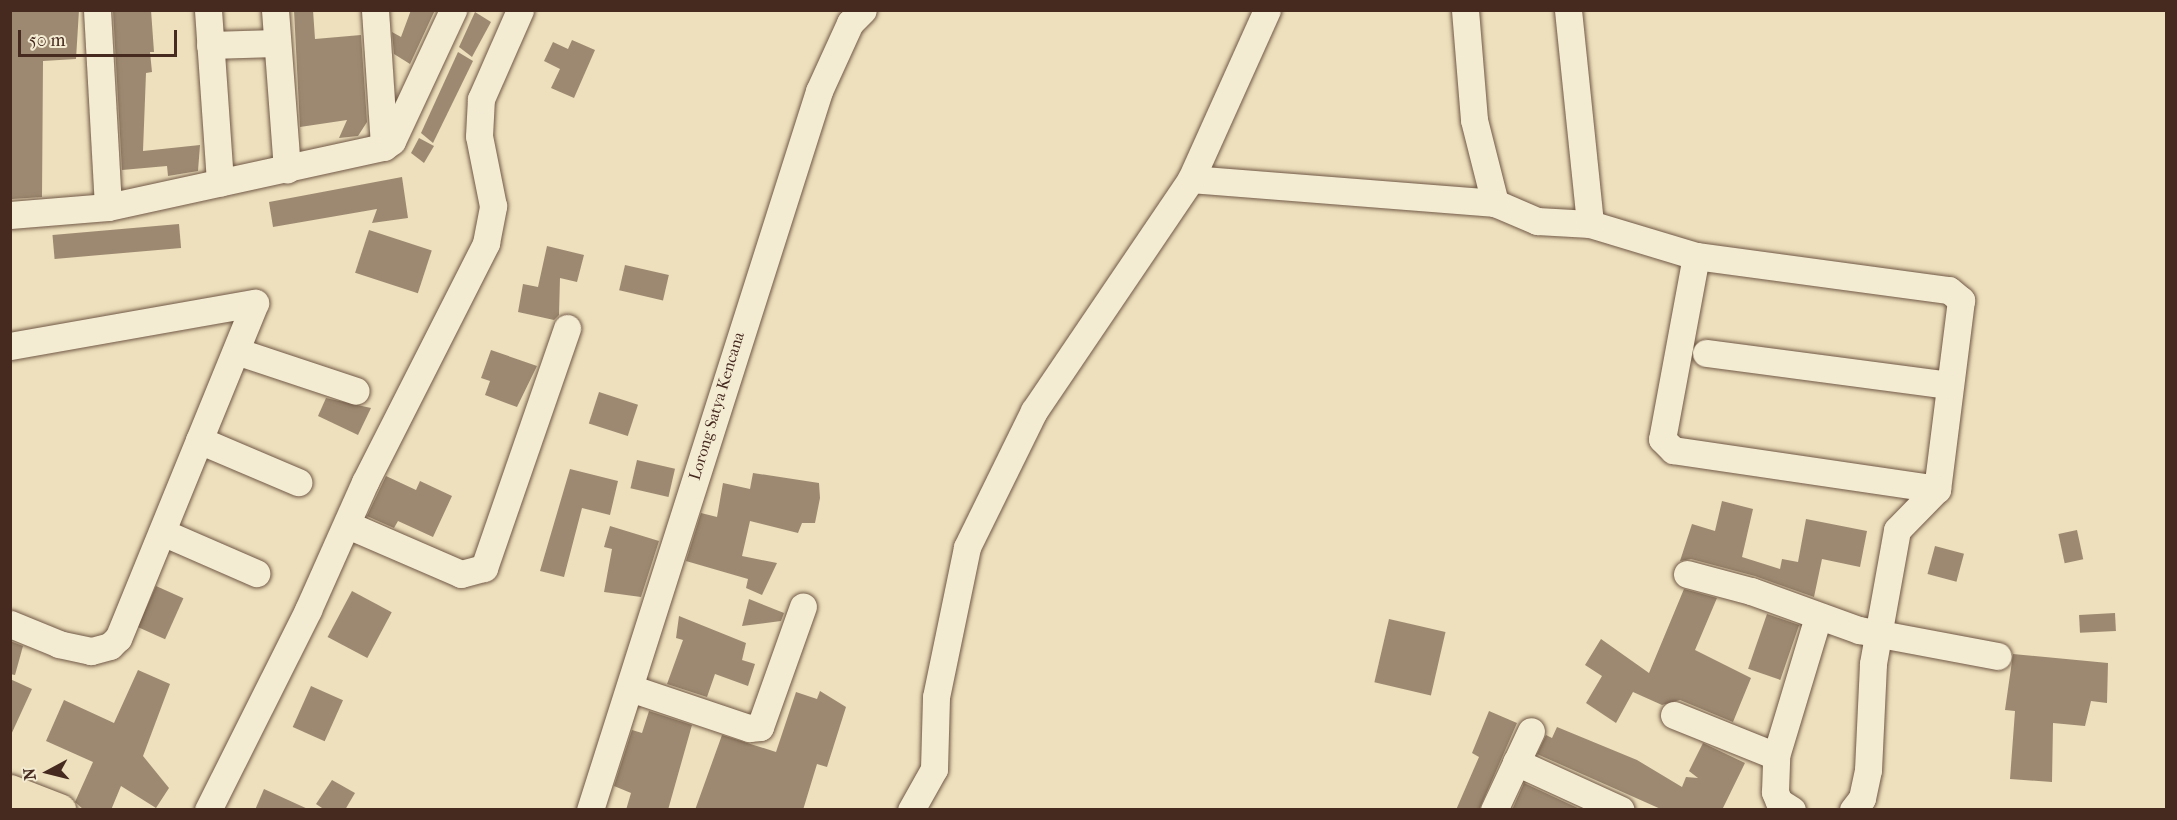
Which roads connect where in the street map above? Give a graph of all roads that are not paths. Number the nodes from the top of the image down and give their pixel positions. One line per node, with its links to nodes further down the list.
1 (97, 10): 18 (street)
2 (208, 10): 12 (street)
3 (275, 10): 11 (street)
4 (375, 10): 13 (street)
5 (453, 10): 13 (street)
6 (520, 10): 31 (street)
7 (863, 10): 40 (street, Lorong Satya Kencana)
8 (1267, 10): 15 (street)
9 (1465, 10): 17 (street)
10 (1568, 10): 20 (street)
11 (276, 43): 12 (street); 14 (street)
12 (210, 45): 16 (street)
13 (384, 147): 14 (street)
14 (287, 170): 16 (street)
15 (1191, 179): 17 (street); 49 (street)
16 (220, 183): 18 (street)
17 (1495, 203): 20 (street)
18 (108, 207): 19 (street)
19 (10, 215)
20 (1590, 224): 21 (street)
21 (1696, 256): 26 (street); 30 (street)
22 (567, 328): 31 (street)
23 (10, 346): 24 (street)
24 (236, 351): 27 (street); 28 (street)
25 (1706, 353): 26 (street)
26 (1949, 385): 30 (street)
27 (356, 391)
28 (199, 440): 29 (street); 32 (street)
29 (298, 482)
30 (1937, 489): 38 (street)
31 (348, 525): 47 (street)
32 (162, 532): 33 (street); 37 (street)
33 (256, 573)
34 (1687, 574): 36 (street)
35 (803, 606): 40 (street)
36 (1818, 617): 38 (street); 43 (street)
37 (10, 624)
38 (1880, 634): 39 (street); 53 (street)
39 (1998, 656)
40 (630, 688): 48 (street, Lorong Satya Kencana)
41 (1674, 715): 43 (street)
42 (1531, 731): 44 (street)
43 (1776, 756): 52 (street)
44 (1516, 762): 50 (street); 51 (street)
45 (10, 791): 46 (main road)
46 (59, 810)
47 (208, 810)
48 (590, 810)
49 (911, 810)
50 (1494, 810)
51 (1621, 810)
52 (1792, 810)
53 (1853, 810)

